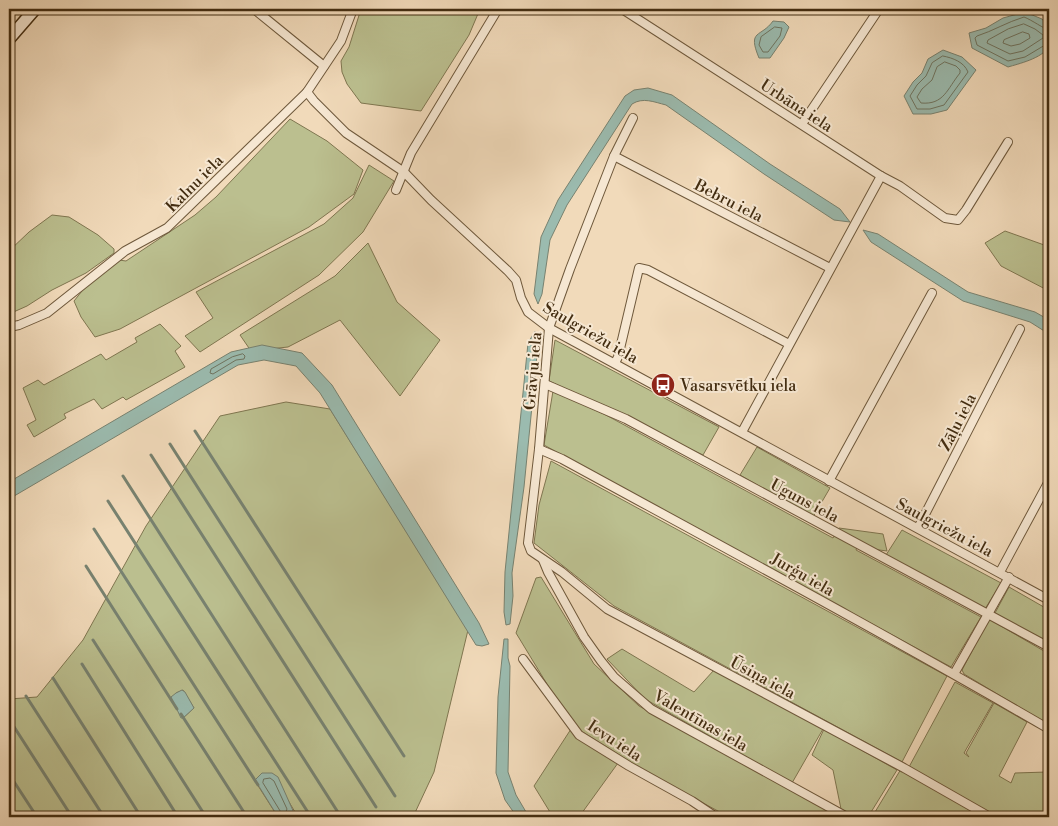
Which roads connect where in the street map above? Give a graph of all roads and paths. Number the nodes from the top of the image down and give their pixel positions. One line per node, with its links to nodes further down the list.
1 (35, 9): 7 (main road)
2 (254, 9): 8 (street)
3 (353, 9): 8 (street, Kalnu iela)
4 (498, 9): 14 (street)
5 (622, 9): 11 (street, Urbāna iela)
6 (879, 9): 11 (street)
7 (9, 39)
8 (324, 66): 9 (street, Kalnu iela)
9 (307, 92): 14 (street, Saulgriežu iela); 19 (street, Kalnu iela)
10 (633, 118): 13 (street, Grāvju iela)
11 (802, 124): 15 (street, Urbāna iela)
12 (1008, 142): 15 (street, Urbāna iela)
13 (614, 156): 17 (street, Bebru iela); 20 (street, Grāvju iela)
14 (404, 172): 16 (street); 20 (street, Saulgriežu iela)
15 (881, 176): 17 (street)
16 (396, 190)
17 (830, 268): 22 (street)
18 (932, 293): 27 (street)
19 (9, 327)
20 (550, 328): 23 (street, Saulgriežu iela); 24 (street, Grāvju iela)
21 (1020, 329): 29 (street, Zāļu iela)
22 (789, 344): 23 (street); 25 (street)
23 (615, 363): 25 (street, Saulgriežu iela)
24 (545, 384): 26 (street, Grāvju iela); 35 (street, Uguns iela)
25 (742, 432): 27 (street, Saulgriežu iela)
26 (539, 449): 30 (street, Grāvju iela); 38 (street, Jurģu iela)
27 (829, 481): 29 (street, Saulgriežu iela)
28 (1049, 481): 32 (street)
29 (918, 528): 32 (street, Saulgriežu iela)
30 (531, 552): 31 (street, Ūsiņa iela)
31 (543, 560): 41 (street, Valentīnas iela); 42 (street, Ūsiņa iela)
32 (1000, 572): 33 (street, Saulgriežu iela)
33 (1009, 577): 34 (street, Saulgriežu iela); 35 (street)
34 (1049, 600)
35 (988, 615): 36 (street, Uguns iela); 38 (street)
36 (1049, 647)
37 (523, 659): 40 (street, Ievu iela)
38 (954, 674): 39 (street, Jurģu iela)
39 (1049, 729)
40 (716, 817)
41 (847, 817)
42 (990, 817)

